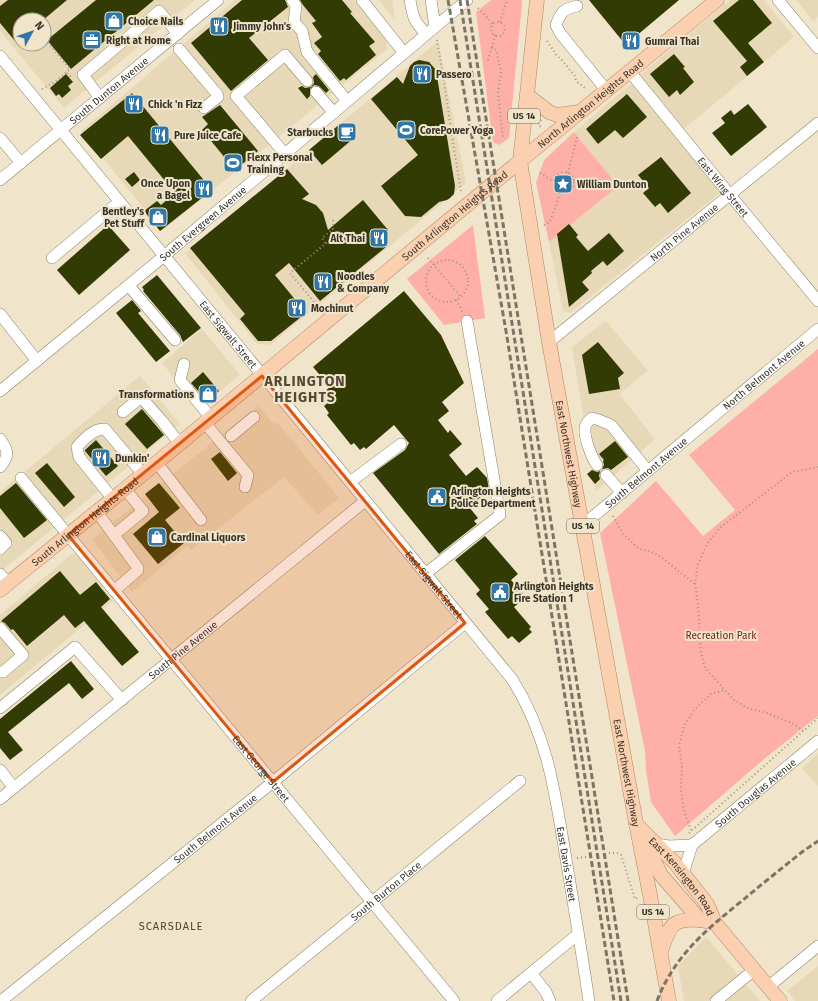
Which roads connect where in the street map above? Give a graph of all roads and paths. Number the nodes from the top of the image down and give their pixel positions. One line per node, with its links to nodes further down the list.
1 (218, 0): 16 (street, South Dunton Avenue)
2 (292, 0): 36 (street)
3 (362, 0): 25 (street)
4 (410, 0): 17 (street)
5 (431, 0): 15 (street)
6 (467, 0): 15 (street, South Evergreen Avenue)
7 (507, 0): 13 (path)
8 (537, 0): 34 (main road, East Northwest Highway / US 14)
9 (717, 0): 28 (main road, North Arlington Heights Road)
10 (778, 0): 23 (street)
11 (577, 6): 32 (street)
12 (478, 8): 14 (path)
13 (500, 22): 14 (path); 18 (path)
14 (493, 24): 18 (path)
15 (435, 27): 17 (street, South Evergreen Avenue)
16 (178, 34): 35 (street, South Dunton Avenue); 35 (street)
17 (426, 34): 25 (street, South Evergreen Avenue)
18 (495, 35): 21 (path)
19 (437, 40): 52 (path)
20 (547, 41): 30 (path)
21 (492, 47): 27 (path); 44 (path)
22 (52, 48): 31 (path)
23 (818, 48)
24 (179, 49): 37 (street)
25 (404, 53): 36 (street, South Evergreen Avenue)
26 (0, 56): 41 (street, East Sigwalt Street)
27 (488, 60)
28 (630, 72): 32 (main road, North Arlington Heights Road); 54 (street, East Wing Street)
29 (307, 81): 45 (street)
30 (585, 88)
31 (42, 89)
32 (607, 91): 38 (main road, North Arlington Heights Road)
33 (316, 92): 39 (street)
34 (526, 95): 38 (main road); 46 (main road, East Northwest Highway / US 14)
35 (100, 98): 41 (street, South Dunton Avenue)
36 (347, 101): 39 (street, South Evergreen Avenue)
37 (204, 108)
38 (581, 112): 46 (main road, North Arlington Heights Road)
39 (334, 113): 45 (street, South Evergreen Avenue)
40 (818, 123): 54 (street, North Pine Avenue)
41 (60, 130): 47 (street, South Dunton Avenue); 55 (street, East Sigwalt Street)
42 (578, 134): 49 (path)
43 (0, 138): 47 (street)
44 (503, 139)
45 (284, 154): 60 (street, South Evergreen Avenue)
46 (520, 161): 73 (main road, East Northwest Highway / US 14); 76 (main road, South Arlington Heights Road)
47 (21, 163): 50 (street, South Dunton Avenue)
48 (540, 173): 51 (path)
49 (568, 173): 51 (path); 53 (path)
50 (0, 180)
51 (554, 181): 53 (path)
52 (460, 191)
53 (560, 192): 57 (path)
54 (730, 195): 67 (street, East Wing Street); 73 (street, North Pine Avenue)
55 (119, 202): 60 (street, East Sigwalt Street); 61 (street)
56 (333, 219): 58 (path)
57 (544, 224)
58 (333, 229): 59 (path); 59 (path)
59 (326, 243): 68 (path)
60 (164, 256): 64 (street, South Evergreen Avenue); 76 (street, East Sigwalt Street)
61 (52, 258)
62 (428, 258): 63 (path)
63 (434, 265): 65 (path); 65 (path); 66 (path)
64 (129, 286): 72 (street); 74 (street, South Evergreen Avenue)
65 (460, 297): 66 (path)
66 (456, 300): 70 (path)
67 (818, 300)
68 (319, 308)
69 (0, 314): 74 (street)
70 (466, 321): 108 (street)
71 (818, 329): 81 (street, North Belmont Avenue)
72 (175, 340)
73 (549, 342): 103 (main road, East Northwest Highway / US 14)
74 (37, 361): 77 (street, South Evergreen Avenue)
75 (184, 364): 80 (street)
76 (262, 376): 80 (main road, South Arlington Heights Road); 94 (street, East Sigwalt Street)
77 (0, 391)
78 (123, 412): 84 (street)
79 (254, 417): 82 (street)
80 (208, 420): 84 (main road, South Arlington Heights Road); 95 (street)
81 (709, 420): 90 (street, South Belmont Avenue)
82 (231, 436)
83 (0, 439): 88 (street)
84 (180, 444): 86 (main road, South Arlington Heights Road)
85 (401, 444): 94 (street)
86 (157, 463): 91 (main road, South Arlington Heights Road); 102 (street)
87 (597, 465): 90 (street)
88 (0, 467)
89 (818, 467): 110 (path)
90 (648, 471): 97 (street, South Belmont Avenue)
91 (143, 474): 96 (main road, South Arlington Heights Road); 98 (street)
92 (606, 475): 97 (street)
93 (21, 478): 104 (street, East George Street)
94 (350, 482): 99 (street, East Sigwalt Street)
95 (245, 487)
96 (125, 490): 98 (main road, South Arlington Heights Road); 105 (street)
97 (622, 493): 103 (street, South Belmont Avenue)
98 (112, 499): 100 (main road, South Arlington Heights Road)
99 (365, 501): 108 (street, East Sigwalt Street); 114 (street, South Pine Avenue)
100 (97, 512): 104 (main road, South Arlington Heights Road); 105 (street)
101 (613, 516): 110 (path)
102 (202, 520)
103 (583, 525): 128 (main road, East Northwest Highway / US 14)
104 (68, 535): 109 (main road, South Arlington Heights Road); 111 (street, East George Street)
105 (114, 535): 111 (street)
106 (0, 536): 107 (street)
107 (0, 549)
108 (425, 574): 112 (street, East Sigwalt Street)
109 (3, 582)
110 (695, 584): 116 (path)
111 (114, 591): 114 (street, East George Street)
112 (465, 623): 120 (street, East Sigwalt Street); 125 (street, South Belmont Avenue)
113 (0, 628): 115 (street)
114 (171, 659): 117 (street, South Pine Avenue); 125 (street, East George Street)
115 (0, 672)
116 (725, 690): 121 (path); 129 (path)
117 (122, 700): 118 (street); 126 (street, South Pine Avenue)
118 (0, 708)
119 (818, 718): 121 (path)
120 (538, 730): 139 (street, East Davis Street)
121 (803, 731): 129 (path)
122 (818, 741): 132 (street, South Douglas Avenue)
123 (0, 770): 126 (street)
124 (520, 781): 136 (street, South Burton Place)
125 (273, 782): 136 (street, East George Street); 145 (street, South Belmont Avenue)
126 (14, 788): 127 (street, South Pine Avenue)
127 (0, 799)
128 (636, 823): 131 (main road, East Kensington Road); 137 (main road, East Kensington Road); 141 (main road, East Northwest Highway / US 14)
129 (691, 830): 130 (path)
130 (685, 836)
131 (656, 844): 132 (street); 134 (main road, East Kensington Road)
132 (692, 845): 134 (street)
133 (609, 853): 135 (path)
134 (683, 874): 138 (main road, East Kensington Road)
135 (637, 898)
136 (372, 902): 146 (street, South Burton Place); 147 (street, East George Street)
137 (700, 920): 138 (main road, East Kensington Road); 141 (main road)
138 (715, 923): 142 (main road, East Kensington Road)
139 (578, 934): 143 (street); 150 (street, East Davis Street)
140 (818, 946): 144 (street)
141 (660, 952): 151 (main road, East Northwest Highway / US 14)
142 (754, 970): 144 (main road, East Kensington Road); 152 (street)
143 (531, 973): 148 (street); 149 (street)
144 (768, 986): 153 (main road, East Kensington Road)
145 (1, 1001)
146 (252, 1001)
147 (454, 1001)
148 (497, 1001)
149 (550, 1001)
150 (589, 1001)
151 (668, 1001)
152 (716, 1001)
153 (780, 1001)

